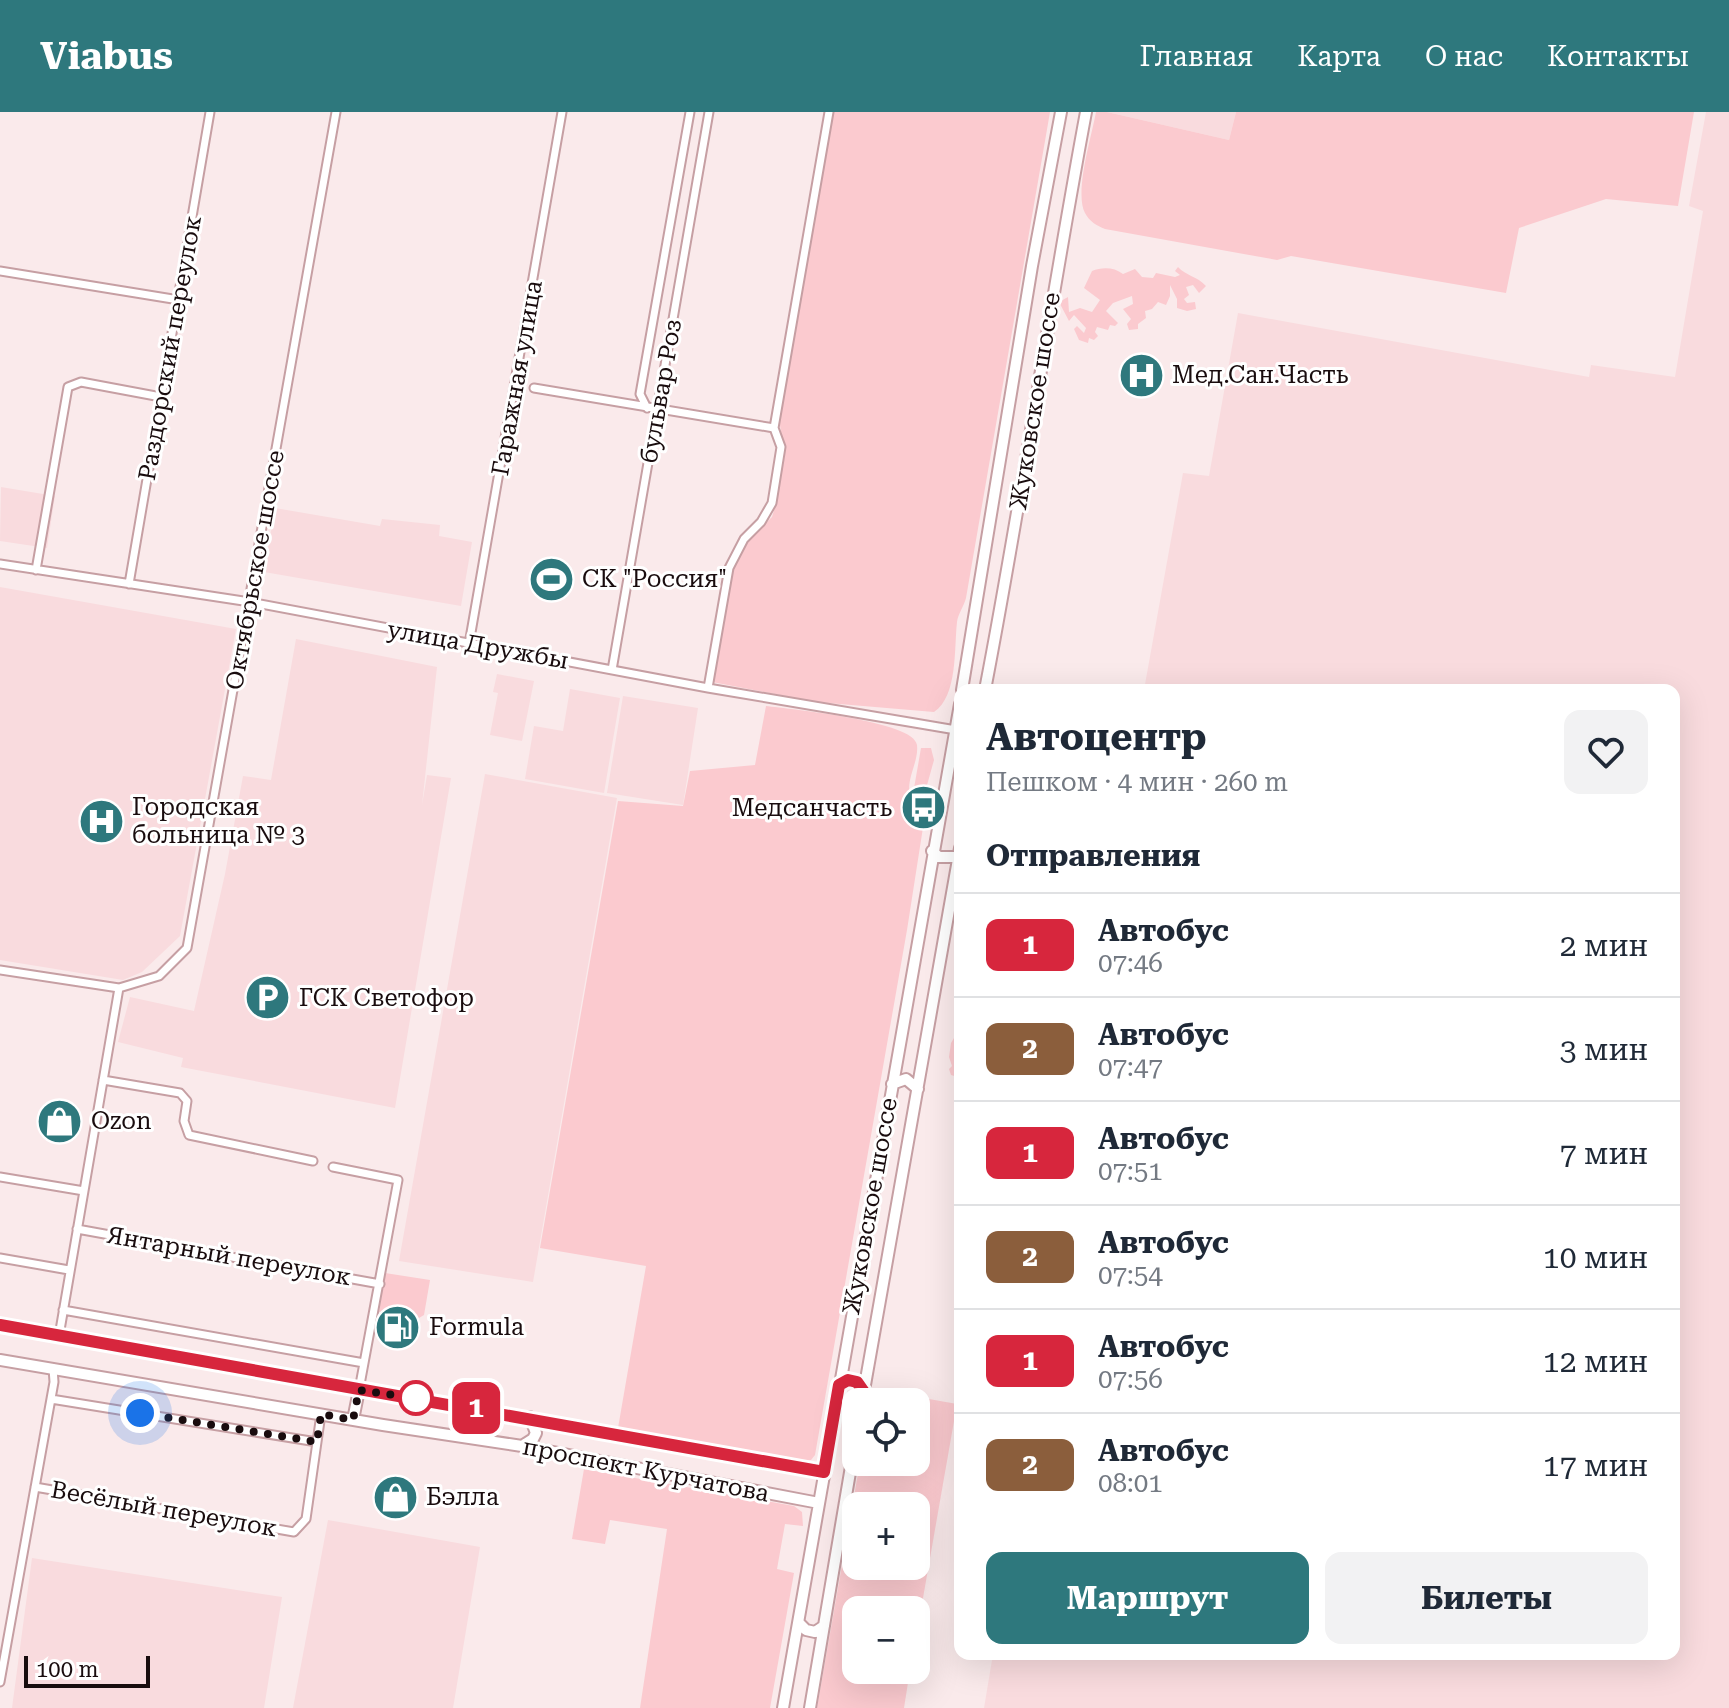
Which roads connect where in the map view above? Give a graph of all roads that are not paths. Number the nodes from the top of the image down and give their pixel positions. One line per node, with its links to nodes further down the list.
1 (210, 112): 10 (street, Раздорский переулок)
2 (336, 112): 19 (street, Октябрьское шоссе)
3 (562, 112): 22 (street, Гаражная улица)
4 (690, 112): 13 (street)
5 (709, 112): 14 (street, бульвар Роз)
6 (829, 112): 15 (street)
7 (1061, 112): 20 (main road, Жуковское шоссе)
8 (1086, 112): 21 (main road, Жуковское шоссе)
9 (0, 271): 10 (street)
10 (179, 300): 12 (street, Раздорский переулок)
11 (534, 388): 13 (street)
12 (161, 397): 17 (street); 18 (street, Раздорский переулок)
13 (647, 408): 14 (street)
14 (658, 409): 15 (street); 23 (street, бульвар Роз)
15 (774, 428): 26 (street)
16 (0, 564): 17 (street, улица Дружбы)
17 (36, 570): 18 (street, улица Дружбы)
18 (129, 584): 19 (street, улица Дружбы)
19 (250, 602): 22 (street, улица Дружбы); 33 (street, Октябрьское шоссе)
20 (976, 611): 21 (main road); 24 (main road, Жуковское шоссе)
21 (1000, 615): 25 (main road, Жуковское шоссе)
22 (469, 644): 23 (street, улица Дружбы)
23 (612, 670): 26 (street, улица Дружбы)
24 (963, 684)
25 (986, 684)
26 (708, 688): 27 (street, улица Дружбы)
27 (954, 730)
28 (954, 740): 29 (main road, Жуковское шоссе)
29 (932, 851): 30 (main road); 35 (main road, Жуковское шоссе)
30 (954, 853)
31 (954, 881): 36 (main road, Жуковское шоссе)
32 (0, 970): 33 (street, Октябрьское шоссе)
33 (119, 988): 34 (street)
34 (103, 1080): 37 (street); 40 (street)
35 (892, 1084): 36 (main road); 51 (main road, Жуковское шоссе)
36 (918, 1089): 53 (main road, Жуковское шоссе)
37 (313, 1161)
38 (333, 1167): 44 (street)
39 (0, 1177): 40 (street)
40 (84, 1191): 41 (street)
41 (77, 1229): 43 (street); 44 (street, Янтарный переулок)
42 (0, 1258): 43 (street)
43 (69, 1270): 45 (street)
44 (380, 1284): 49 (street)
45 (63, 1310): 47 (street); 49 (street)
46 (0, 1325): 47 (main road, проспект Курчатова)
47 (59, 1336): 54 (main road, проспект Курчатова)
48 (0, 1360): 50 (main road, проспект Курчатова)
49 (364, 1363): 54 (street)
50 (53, 1368): 55 (street); 56 (main road, проспект Курчатова)
51 (839, 1385): 52 (main road); 61 (main road, Жуковское шоссе)
52 (859, 1388)
53 (865, 1388)
54 (359, 1390): 57 (main road, проспект Курчатова); 58 (main road)
55 (51, 1399): 59 (street); 63 (street)
56 (321, 1414): 58 (main road, проспект Курчатова); 59 (street)
57 (530, 1417): 60 (main road); 61 (main road, проспект Курчатова)
58 (353, 1420): 60 (main road, проспект Курчатова)
59 (317, 1442): 63 (street, Весёлый переулок)
60 (522, 1446): 64 (main road, проспект Курчатова)
61 (824, 1472): 64 (main road, Жуковское шоссе)
62 (849, 1476): 66 (main road)
63 (35, 1487): 67 (street)
64 (819, 1503): 65 (main road, Жуковское шоссе)
65 (799, 1623): 66 (main road); 68 (main road, Жуковское шоссе)
66 (824, 1626): 69 (main road)
67 (0, 1682)
68 (783, 1708)
69 (810, 1708)

